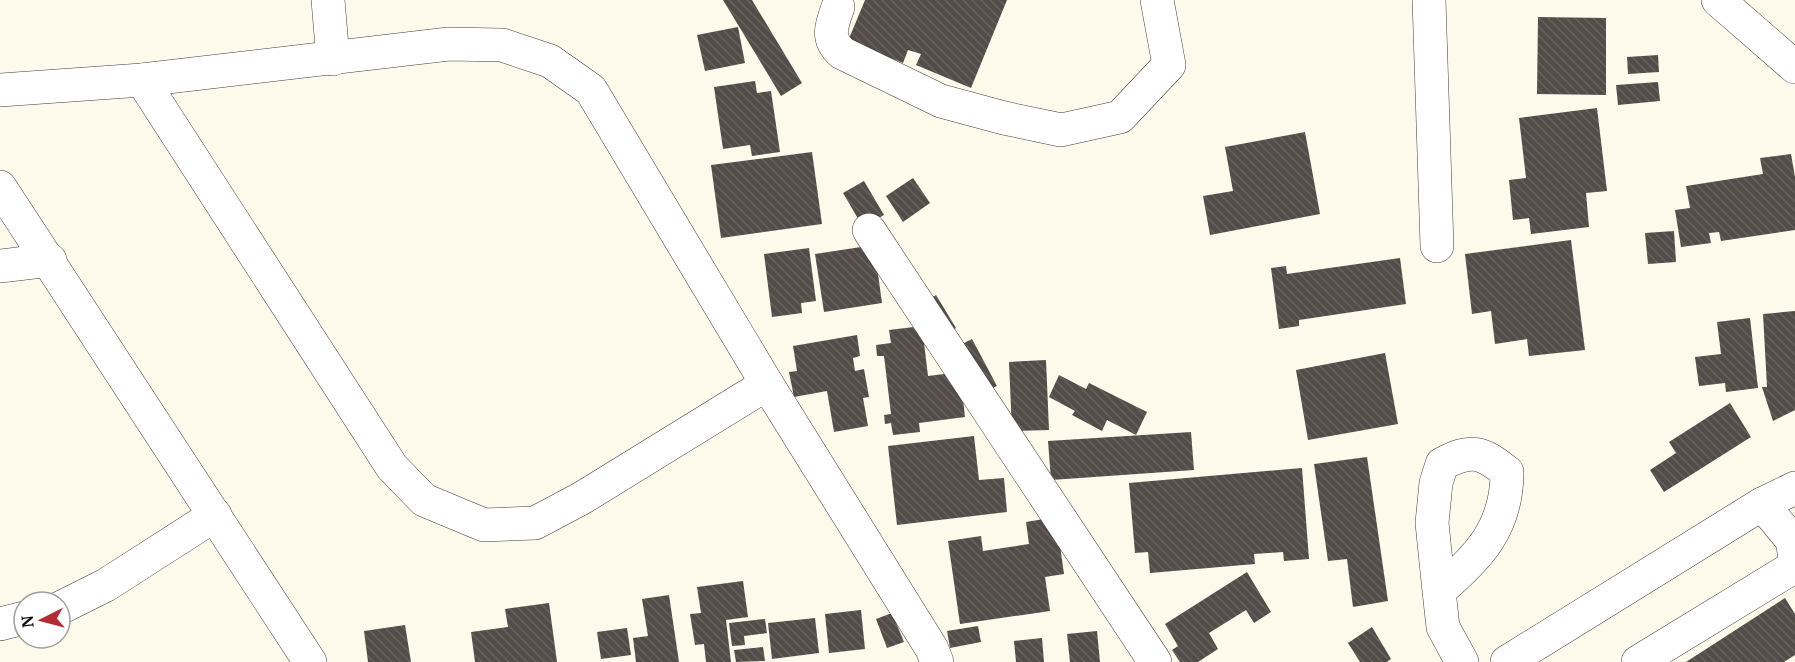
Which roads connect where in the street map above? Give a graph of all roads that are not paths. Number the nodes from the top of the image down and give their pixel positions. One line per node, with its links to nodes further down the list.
1 (328, 0): 6 (street)
2 (1157, 0): 5 (street)
3 (1429, 0): 12 (street)
4 (1719, 0): 7 (street)
5 (838, 7)
6 (333, 59): 8 (street); 15 (street)
7 (1795, 67)
8 (142, 80): 9 (street); 15 (street)
9 (0, 90)
10 (0, 187): 13 (street)
11 (869, 230): 24 (street)
12 (1437, 246)
13 (50, 260): 14 (street); 18 (street)
14 (0, 266)
15 (767, 384): 23 (street)
16 (1795, 488): 17 (street)
17 (1762, 504): 19 (street); 26 (street)
18 (215, 516): 21 (street); 22 (street)
19 (1795, 558): 27 (street)
20 (1438, 591): 25 (street)
21 (72, 602)
22 (305, 660)
23 (937, 662)
24 (1155, 662)
25 (1461, 662)
26 (1507, 662)
27 (1638, 662)

